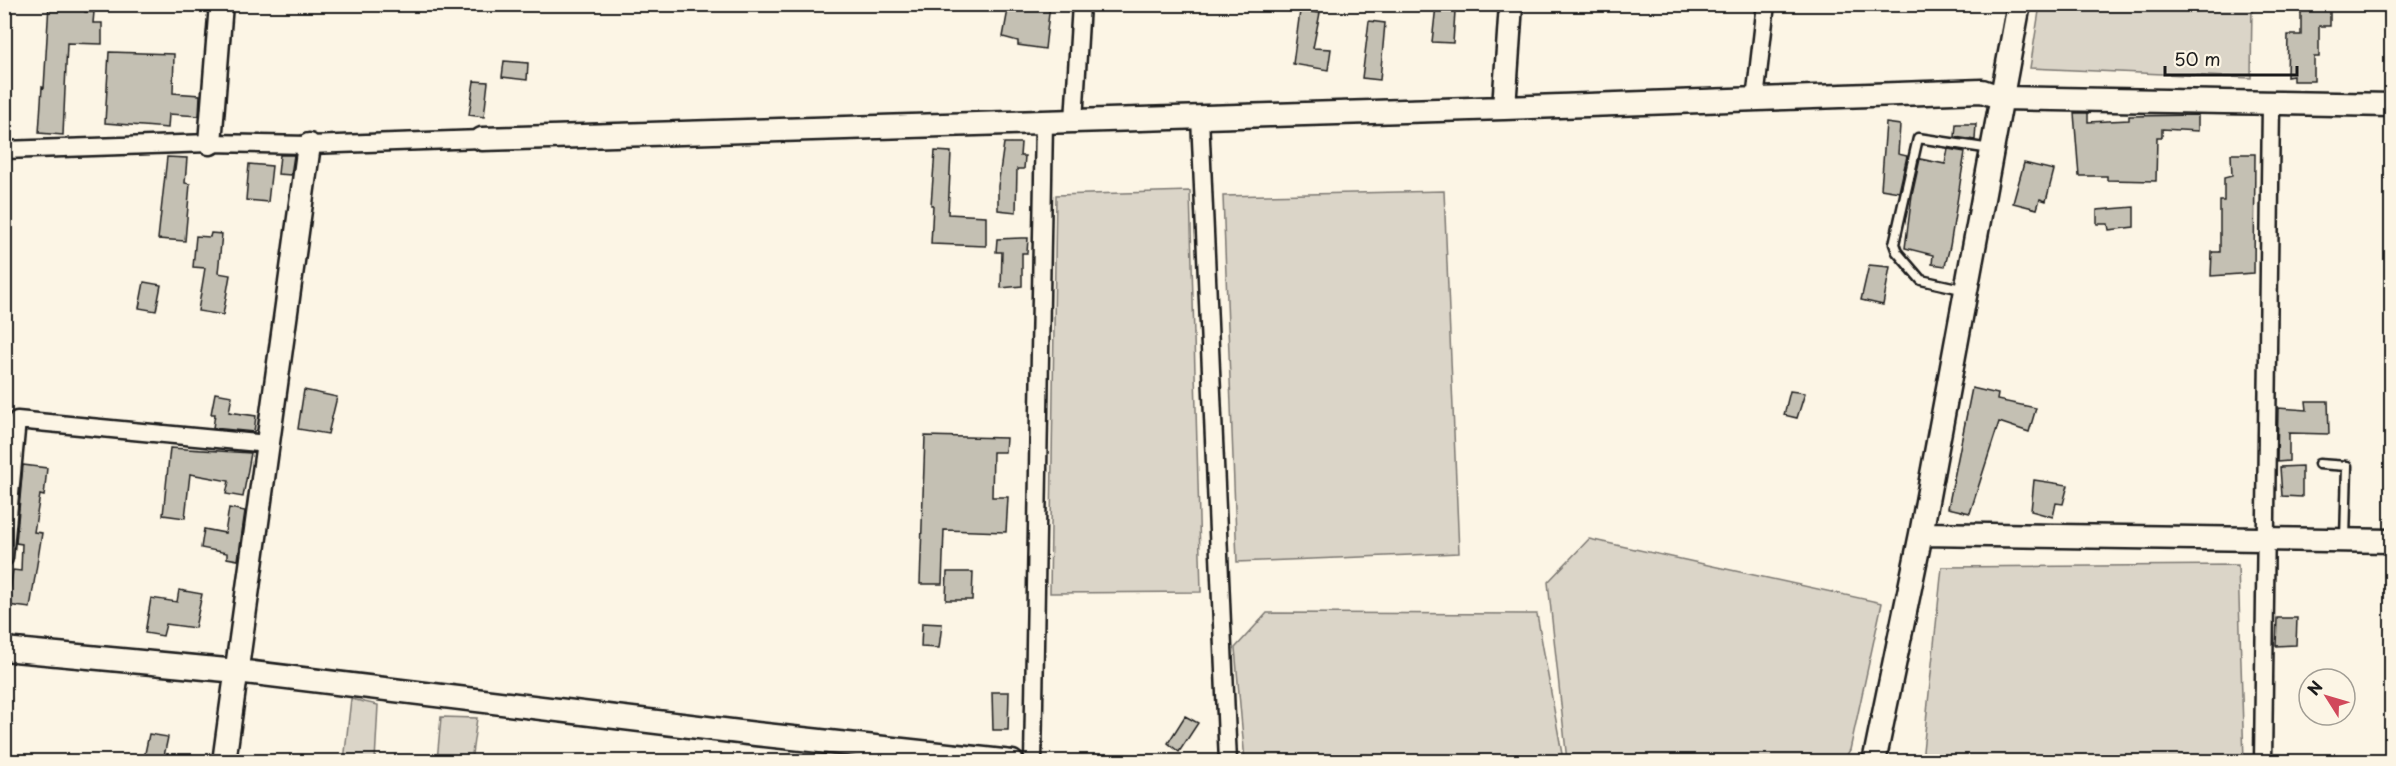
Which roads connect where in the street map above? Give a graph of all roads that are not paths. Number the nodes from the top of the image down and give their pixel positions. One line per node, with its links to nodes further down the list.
1 (221, 4): 15 (street)
2 (1081, 4): 12 (street)
3 (1511, 4): 10 (street)
4 (1766, 4): 7 (street)
5 (2019, 4): 6 (street)
6 (2002, 98): 7 (street); 8 (street); 18 (street)
7 (1755, 100): 10 (street)
8 (2271, 104): 9 (street); 23 (street)
9 (2391, 105)
10 (1504, 108): 11 (street)
11 (1200, 117): 12 (street); 32 (street)
12 (1074, 121): 13 (street)
13 (1044, 122): 14 (street); 31 (street)
14 (482, 139): 16 (street)
15 (210, 143): 16 (street); 17 (street)
16 (309, 145): 20 (street)
17 (4, 150)
18 (1993, 150): 19 (street); 19 (lane)
19 (1966, 290): 22 (street)
20 (268, 444): 26 (street); 28 (street)
21 (2319, 464): 24 (lane)
22 (1921, 534): 23 (street); 33 (street)
23 (2266, 540): 24 (street); 34 (street)
24 (2345, 541): 25 (street)
25 (2391, 541)
26 (4, 558)
27 (4, 649): 28 (street)
28 (237, 671): 29 (street); 30 (street)
29 (224, 762)
30 (1012, 762)
31 (1033, 762)
32 (1228, 762)
33 (1874, 762)
34 (2263, 762)

